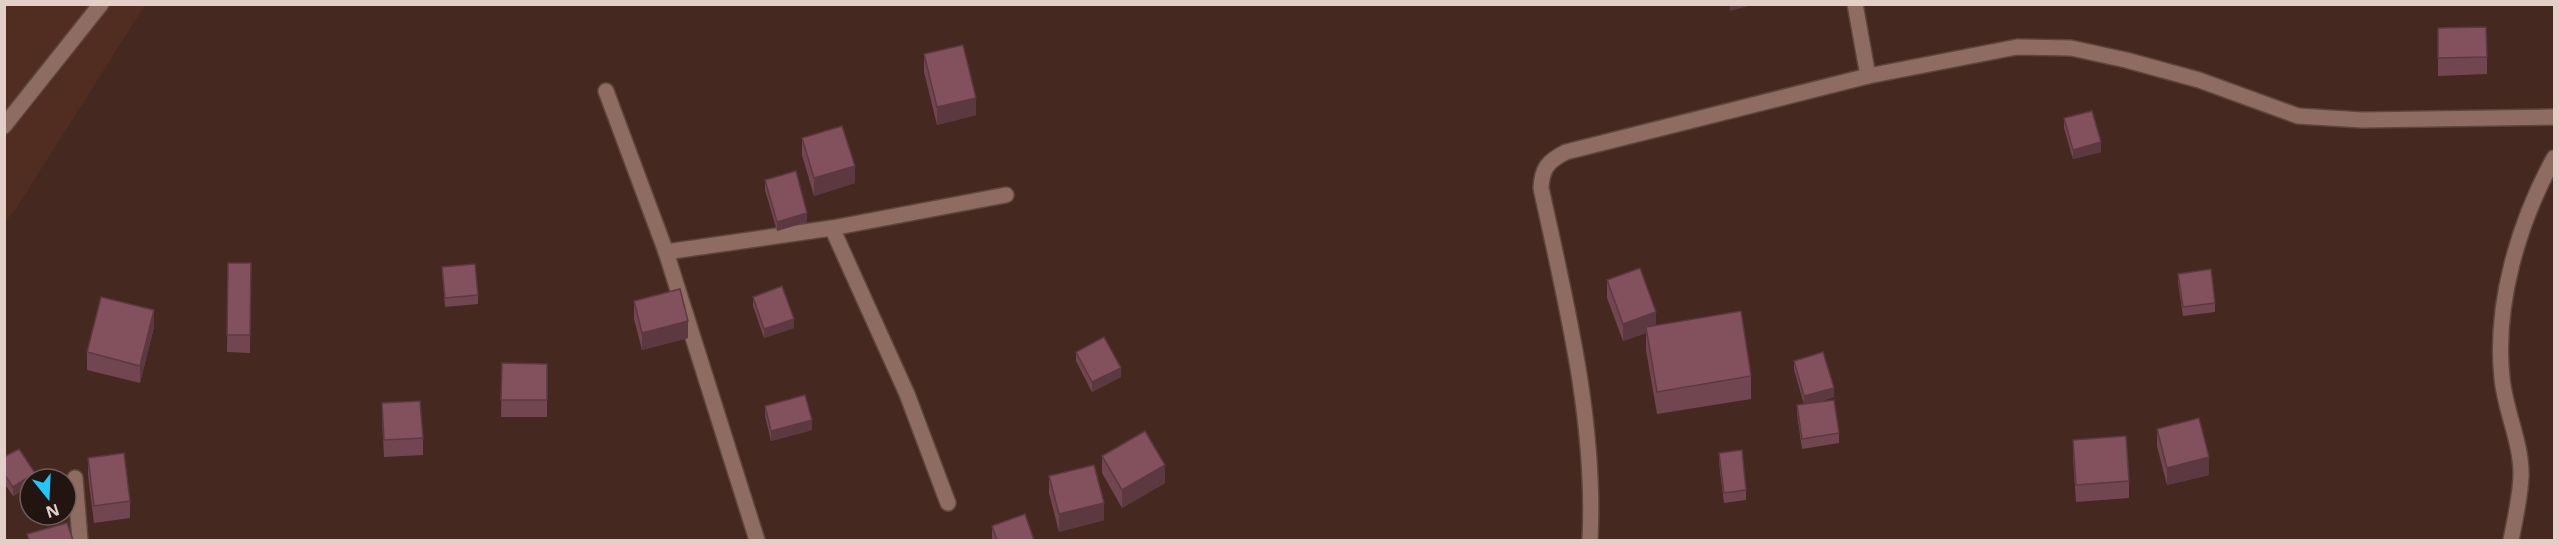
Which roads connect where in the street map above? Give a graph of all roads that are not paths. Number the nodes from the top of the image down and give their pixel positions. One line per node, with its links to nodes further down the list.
1 (101, 4): 6 (street)
2 (1855, 4): 3 (street)
3 (1868, 76): 5 (street); 15 (street)
4 (606, 91): 10 (street)
5 (2554, 117)
6 (4, 126)
7 (2554, 158): 16 (street)
8 (1006, 195): 9 (street)
9 (832, 228): 10 (street); 11 (street)
10 (666, 252): 14 (street)
11 (948, 503)
12 (78, 515): 13 (street)
13 (80, 540)
14 (757, 540)
15 (1590, 540)
16 (2511, 540)

